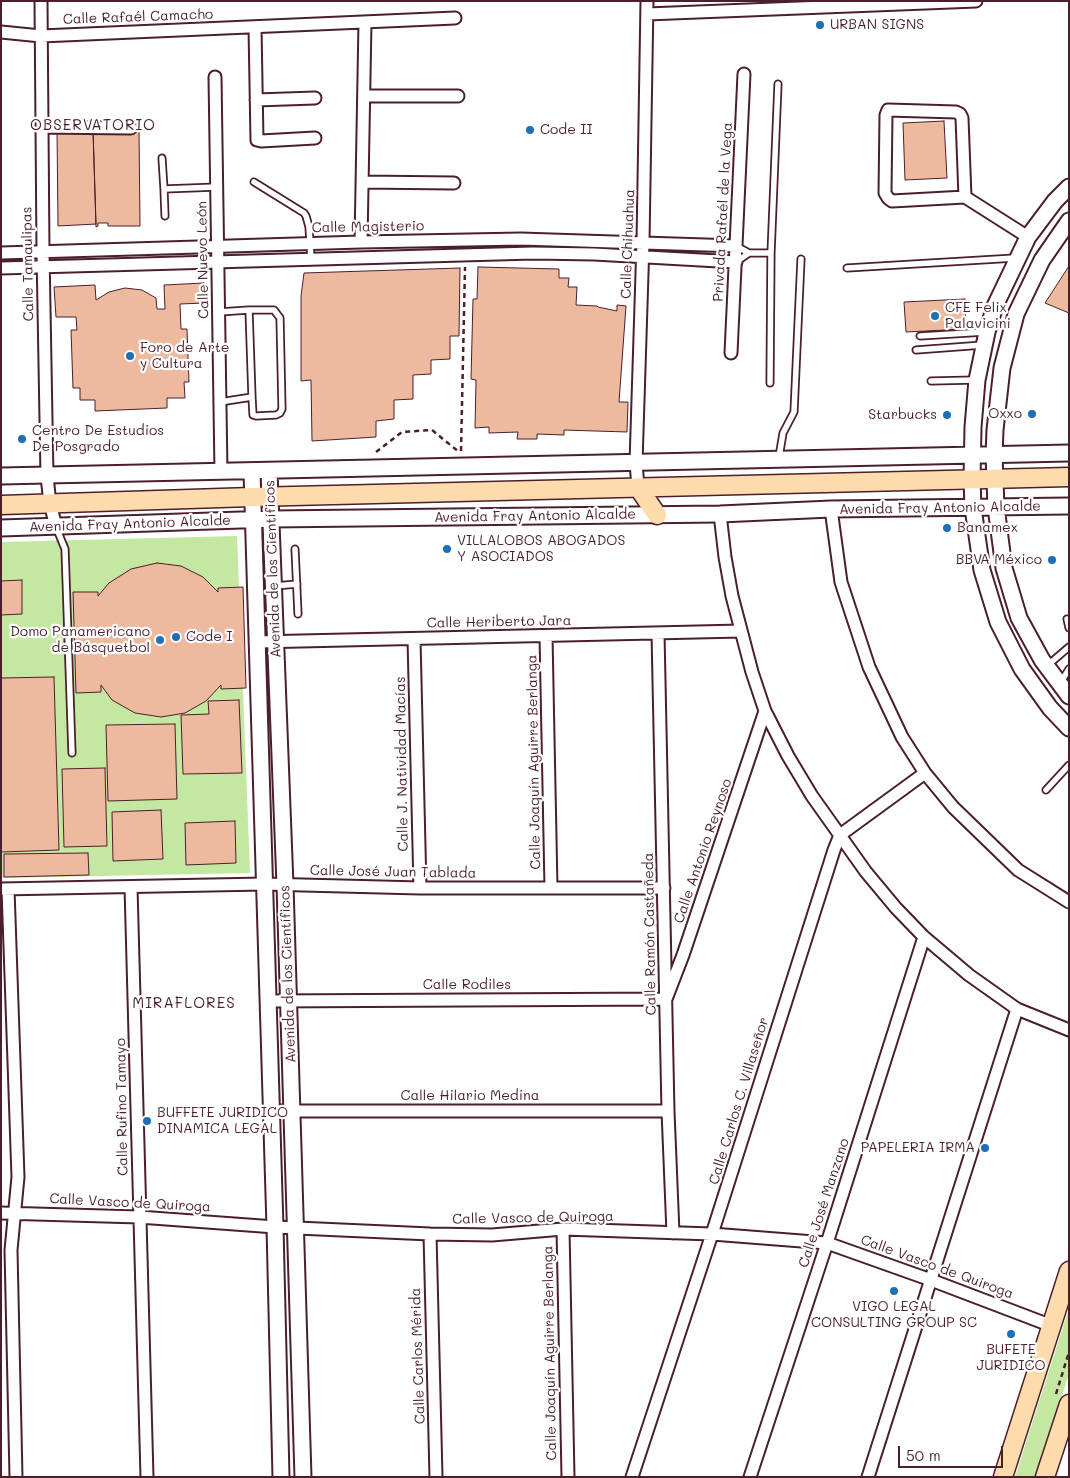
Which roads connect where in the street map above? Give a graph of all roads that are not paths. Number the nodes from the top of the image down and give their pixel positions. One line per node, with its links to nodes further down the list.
1 (41, 1): 10 (street, Calle Tamaulipas)
2 (647, 1): 5 (street, Calle Chihuahua)
3 (976, 1): 4 (street)
4 (884, 3): 5 (street)
5 (648, 14): 33 (street, Calle Chihuahua)
6 (456, 18): 7 (street, Calle Rafaél Camacho)
7 (365, 22): 8 (street, Calle Rafaél Camacho); 14 (street)
8 (255, 27): 10 (street, Calle Rafaél Camacho); 17 (street)
9 (1, 32): 10 (street, Calle Rafaél Camacho)
10 (41, 36): 18 (street, Calle Tamaulipas)
11 (744, 74): 36 (street, Privada Rafaél de la Vega)
12 (215, 77): 25 (street, Calle Nuevo León)
13 (778, 84): 39 (lane)
14 (364, 96): 15 (street); 23 (street)
15 (458, 96)
16 (315, 98): 17 (street)
17 (256, 100): 20 (street)
18 (42, 127): 19 (street); 37 (street, Calle Tamaulipas)
19 (132, 128)
20 (314, 138)
21 (162, 158): 27 (lane)
22 (254, 182): 34 (lane)
23 (362, 182): 24 (street); 32 (street)
24 (454, 182)
25 (217, 187): 27 (lane); 35 (street, Calle Nuevo León)
26 (1069, 187): 31 (street)
27 (164, 189): 29 (lane)
28 (965, 197): 28 (street); 31 (street)
29 (165, 216)
30 (1069, 221): 62 (street)
31 (1028, 237): 42 (street)
32 (361, 242): 33 (street, Calle Magisterio); 34 (street, Calle Magisterio)
33 (643, 242): 36 (street, Calle Magisterio); 41 (street, Calle Chihuahua)
34 (311, 244): 35 (street, Calle Magisterio); 43 (lane)
35 (218, 246): 37 (street, Calle Magisterio); 45 (street, Calle Nuevo León)
36 (736, 246): 38 (lane); 46 (street, Privada Rafaél de la Vega)
37 (43, 252): 40 (street, Calle Magisterio); 48 (street, Calle Tamaulipas)
38 (749, 253): 39 (lane); 46 (lane)
39 (771, 253): 58 (lane)
40 (1, 254)
41 (643, 257): 43 (street); 46 (street); 65 (street, Calle Chihuahua)
42 (1018, 258): 49 (lane); 53 (street)
43 (311, 259): 45 (street)
44 (801, 259): 64 (lane)
45 (219, 262): 48 (street); 51 (street, Calle Nuevo León)
46 (736, 262): 55 (street, Privada Rafaél de la Vega)
47 (1, 268): 48 (street)
48 (43, 268): 70 (street, Calle Tamaulipas)
49 (847, 268)
50 (250, 310): 51 (lane); 59 (lane); 59 (lane)
51 (219, 312): 60 (street, Calle Nuevo León)
52 (920, 336): 53 (lane)
53 (986, 338): 54 (lane); 56 (street)
54 (916, 350)
55 (731, 353)
56 (977, 380): 57 (lane); 63 (street)
57 (931, 381)
58 (770, 383)
59 (252, 397): 60 (lane)
60 (220, 402): 67 (street, Calle Nuevo León)
61 (1069, 453): 62 (street)
62 (994, 454): 63 (street); 72 (street)
63 (972, 455): 64 (street); 73 (street)
64 (779, 460): 65 (street)
65 (636, 463): 66 (street); 74 (street, Calle Chihuahua)
66 (269, 471): 68 (street); 76 (street, Avenida de los Científicos)
67 (221, 472): 68 (street); 70 (street)
68 (252, 472): 75 (street, Avenida de los Científicos)
69 (1, 476): 70 (street)
70 (47, 476): 77 (street, Calle Tamaulipas)
71 (1069, 477): 72 (main road, Avenida Fray Antonio Alcalde)
72 (995, 478): 73 (main road, Avenida Fray Antonio Alcalde); 80 (street)
73 (972, 479): 74 (main road, Avenida Fray Antonio Alcalde); 81 (street)
74 (638, 488): 76 (main road, Avenida Fray Antonio Alcalde); 83 (main road)
75 (252, 496): 76 (main road, Avenida Fray Antonio Alcalde); 77 (main road, Avenida Fray Antonio Alcalde); 86 (street, Avenida de los Científicos)
76 (270, 496): 85 (street, Avenida de los Científicos)
77 (50, 504): 78 (main road, Avenida Fray Antonio Alcalde); 87 (street, Calle Tamaulipas)
78 (1, 505)
79 (1069, 506): 80 (street, Avenida Fray Antonio Alcalde)
80 (996, 507): 81 (street, Avenida Fray Antonio Alcalde); 102 (street)
81 (973, 508): 82 (street, Avenida Fray Antonio Alcalde); 106 (street)
82 (831, 509): 84 (street, Avenida Fray Antonio Alcalde); 109 (street)
83 (657, 514): 84 (street, Avenida Fray Antonio Alcalde); 85 (street, Avenida Fray Antonio Alcalde)
84 (720, 514): 95 (street)
85 (271, 519): 86 (street, Avenida Fray Antonio Alcalde); 91 (street, Avenida de los Científicos)
86 (253, 520): 87 (street, Avenida Fray Antonio Alcalde); 99 (street, Avenida de los Científicos)
87 (56, 526): 88 (street, Avenida Fray Antonio Alcalde); 107 (lane)
88 (1, 528)
89 (295, 549): 90 (lane)
90 (297, 584): 91 (lane); 92 (lane)
91 (273, 586): 100 (street, Avenida de los Científicos)
92 (298, 614)
93 (1067, 619): 94 (lane)
94 (1069, 628)
95 (741, 631): 96 (street, Calle Heriberto Jara); 105 (street)
96 (658, 633): 97 (street, Calle Heriberto Jara); 117 (street, Calle Ramón Castañeda)
97 (546, 636): 98 (street, Calle Heriberto Jara); 116 (street, Calle Joaquín Aguirre Berlanga)
98 (414, 639): 100 (street, Calle Heriberto Jara); 115 (street, Calle J. Natividad Macías)
99 (257, 642): 100 (street, Calle Heriberto Jara); 112 (street, Avenida de los Científicos)
100 (275, 642): 113 (street, Avenida de los Científicos)
101 (1069, 648): 102 (lane)
102 (1047, 666): 104 (street)
103 (1069, 669): 104 (lane)
104 (1064, 690)
105 (765, 711): 111 (street); 121 (street, Calle Antonio Reynoso)
106 (1069, 728)
107 (72, 754)
108 (1069, 765): 110 (lane)
109 (925, 773): 111 (street); 119 (street)
110 (1046, 790)
111 (840, 835): 120 (street); 137 (street, Calle Carlos C. Villaseñor)
112 (264, 884): 113 (street, Calle José Juan Tablada); 114 (street, Calle José Juan Tablada); 122 (street, Avenida de los Científicos)
113 (285, 885): 115 (street, Calle José Juan Tablada); 123 (street, Avenida de los Científicos)
114 (131, 887): 118 (street, Calle José Juan Tablada); 131 (street, Calle Rufino Tamayo)
115 (420, 888): 116 (street, Calle José Juan Tablada)
116 (551, 888): 117 (street, Calle José Juan Tablada)
117 (664, 888): 121 (street, Calle Ramón Castañeda)
118 (4, 889): 130 (street)
119 (1069, 902)
120 (924, 937): 124 (street); 138 (street, Calle José Manzano)
121 (666, 999): 123 (street, Calle Rodiles); 127 (street, Calle Ramón Castañeda)
122 (268, 1001): 123 (street, Calle Rodiles); 126 (street, Avenida de los Científicos)
123 (288, 1001): 128 (street, Avenida de los Científicos)
124 (1017, 1008): 125 (street); 140 (street)
125 (1069, 1030)
126 (272, 1111): 128 (street, Calle Hilario Medina); 132 (street, Avenida de los Científicos)
127 (668, 1111): 128 (street, Calle Hilario Medina); 135 (street, Calle Ramón Castañeda)
128 (292, 1112): 133 (street, Avenida de los Científicos)
129 (1, 1213): 130 (street, Calle Vasco de Quiroga)
130 (14, 1213): 131 (street, Calle Vasco de Quiroga); 143 (street)
131 (139, 1217): 132 (street, Calle Vasco de Quiroga); 144 (street, Calle Rufino Tamayo)
132 (275, 1227): 133 (street, Calle Vasco de Quiroga); 145 (street, Avenida de los Científicos)
133 (296, 1228): 136 (street, Calle Vasco de Quiroga); 146 (street, Avenida de los Científicos)
134 (563, 1229): 135 (street, Calle Vasco de Quiroga); 136 (street, Calle Vasco de Quiroga); 148 (street, Calle Joaquín Aguirre Berlanga)
135 (672, 1233): 137 (street, Calle Vasco de Quiroga)
136 (430, 1234): 147 (street, Calle Carlos Mérida)
137 (712, 1234): 138 (street, Calle Vasco de Quiroga); 149 (street, Calle Carlos C. Villaseñor)
138 (827, 1243): 140 (street, Calle Vasco de Quiroga); 150 (street, Calle José Manzano)
139 (1069, 1271): 141 (main road)
140 (931, 1280): 141 (street, Calle Vasco de Quiroga); 151 (street)
141 (1052, 1326): 152 (main road)
142 (1069, 1404): 153 (main road)
143 (16, 1477)
144 (148, 1477)
145 (281, 1477)
146 (303, 1477)
147 (436, 1477)
148 (568, 1477)
149 (632, 1477)
150 (750, 1477)
151 (868, 1477)
152 (1003, 1477)
153 (1045, 1477)

